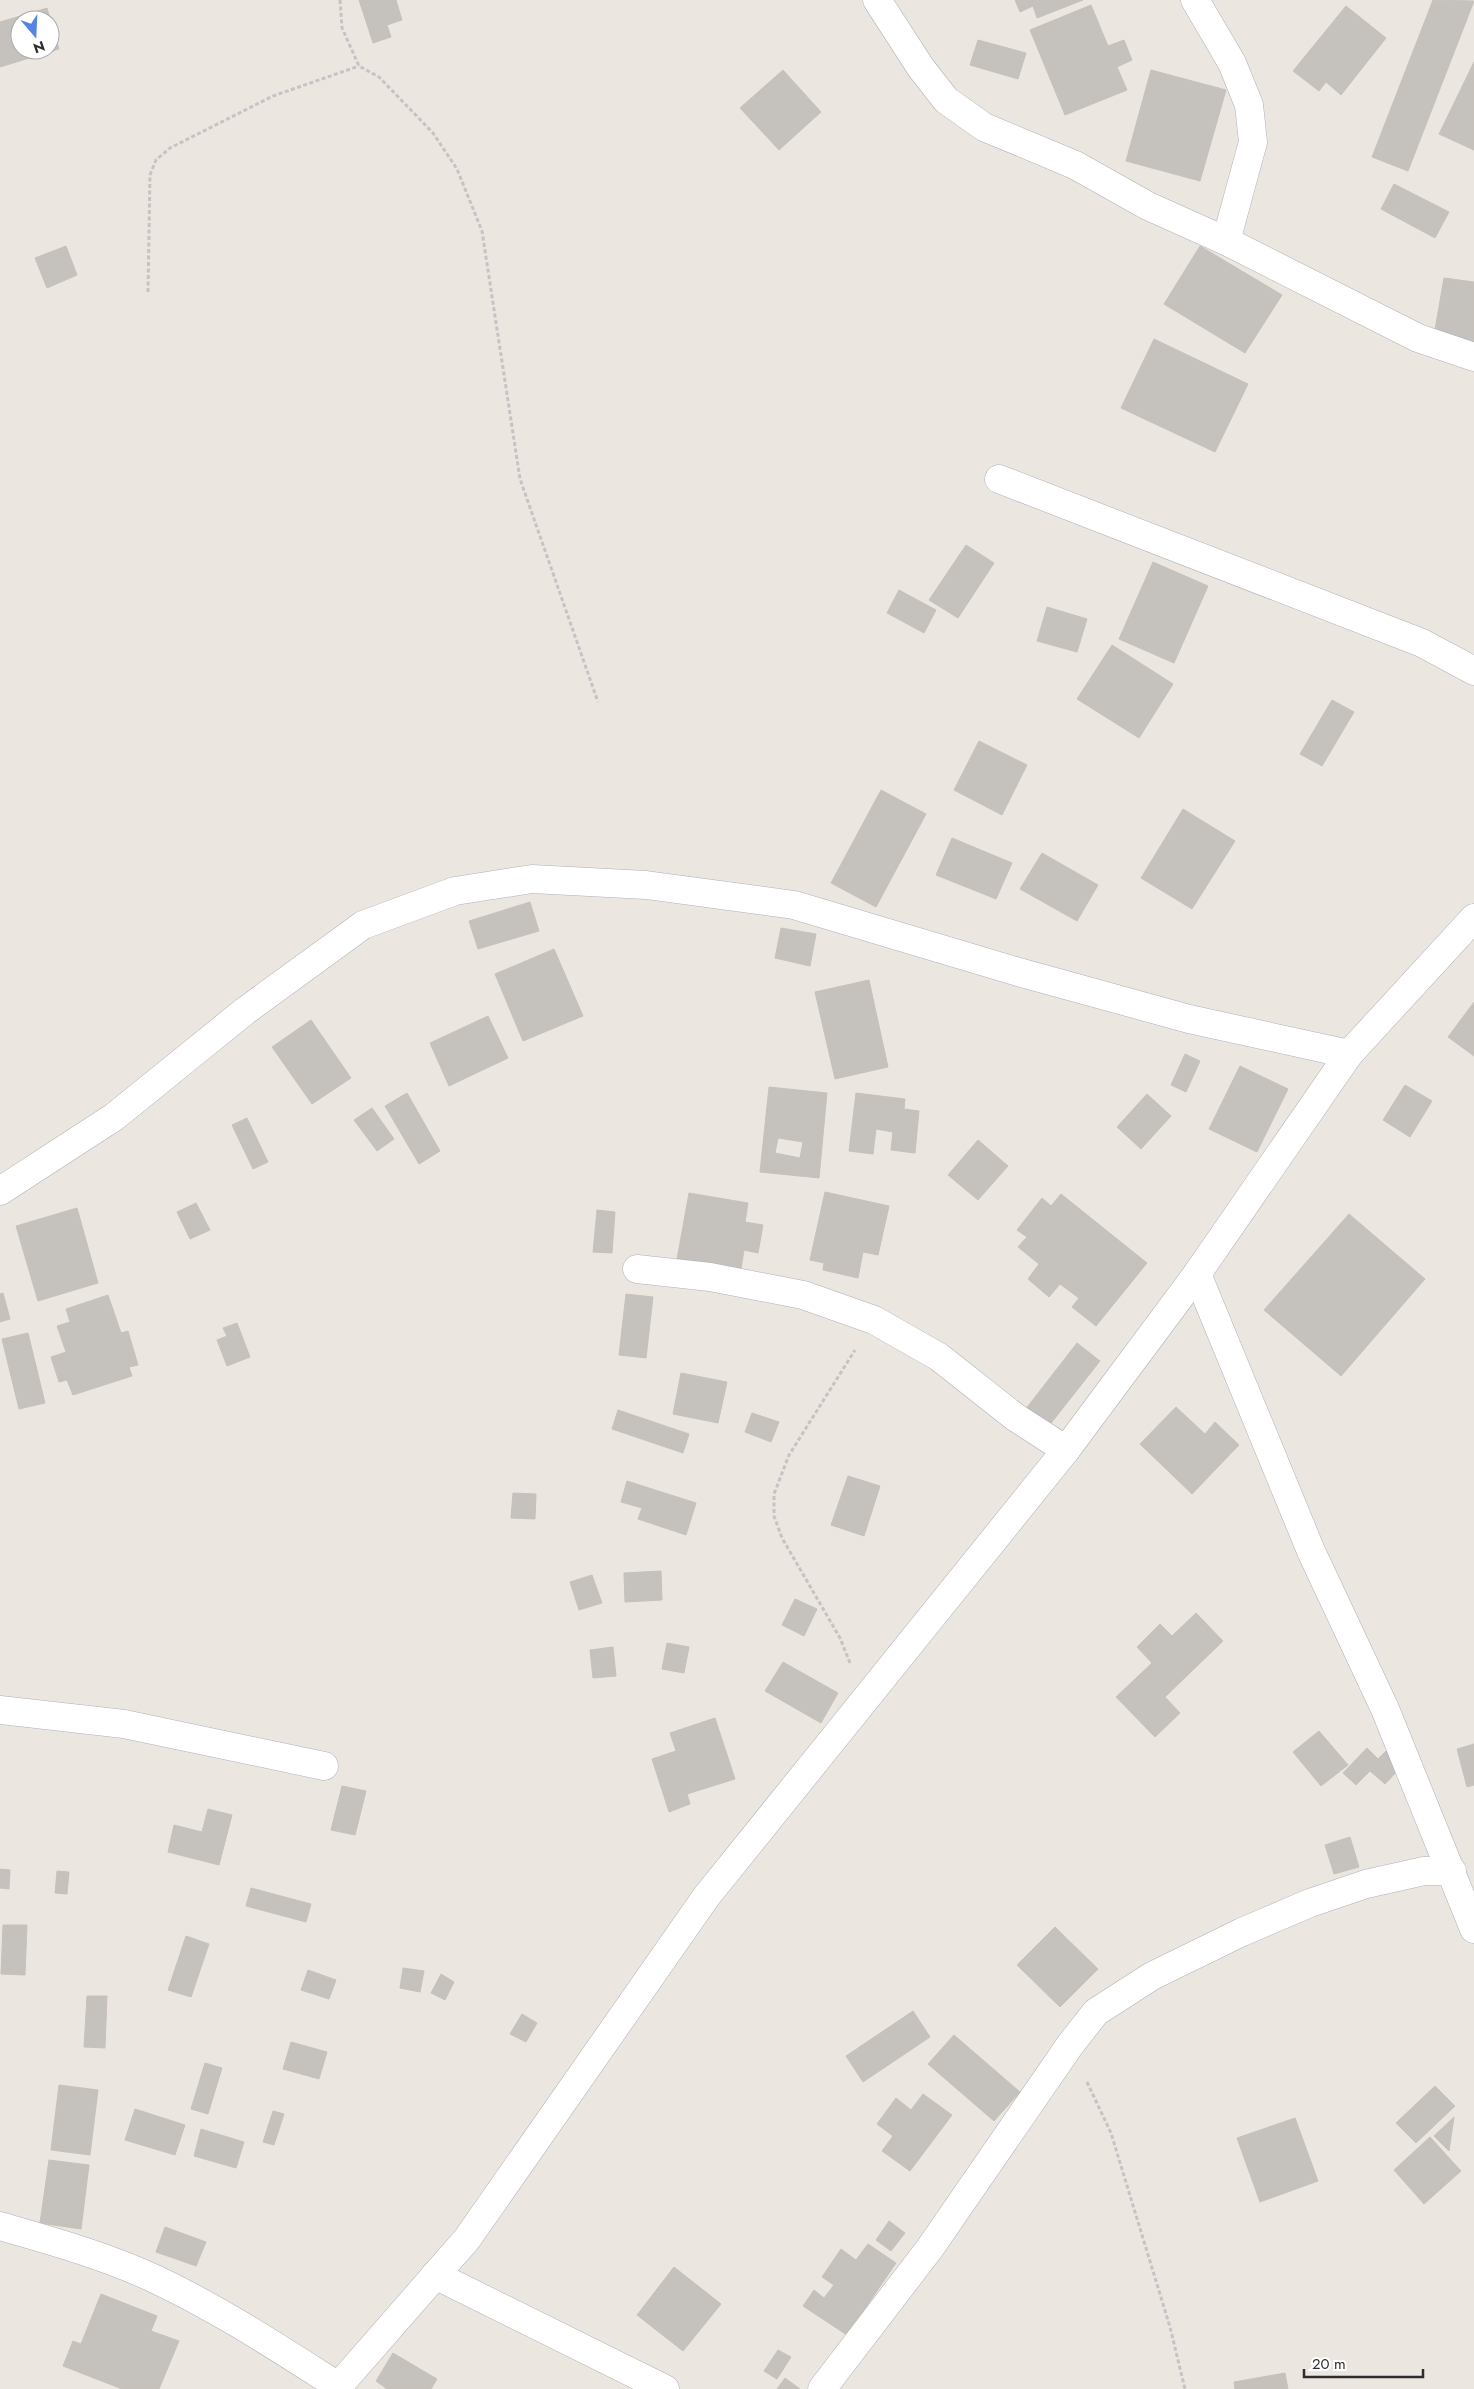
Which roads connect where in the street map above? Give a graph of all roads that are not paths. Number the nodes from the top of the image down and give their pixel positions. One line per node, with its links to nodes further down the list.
1 (877, 0): 3 (street)
2 (1195, 0): 3 (street)
3 (1226, 241): 4 (street)
4 (1474, 357)
5 (999, 479): 6 (street)
6 (1474, 671)
7 (1473, 921): 8 (street)
8 (1349, 1054): 9 (street); 11 (street)
9 (0, 1191)
10 (637, 1268): 12 (street)
11 (1197, 1274): 12 (street); 15 (street)
12 (1066, 1450): 18 (street)
13 (0, 1710): 14 (street)
14 (324, 1766)
15 (1452, 1872): 16 (street); 21 (street)
16 (1473, 1925)
17 (0, 2226): 19 (street)
18 (435, 2275): 19 (street); 20 (street)
19 (337, 2388)
20 (664, 2389)
21 (822, 2389)

